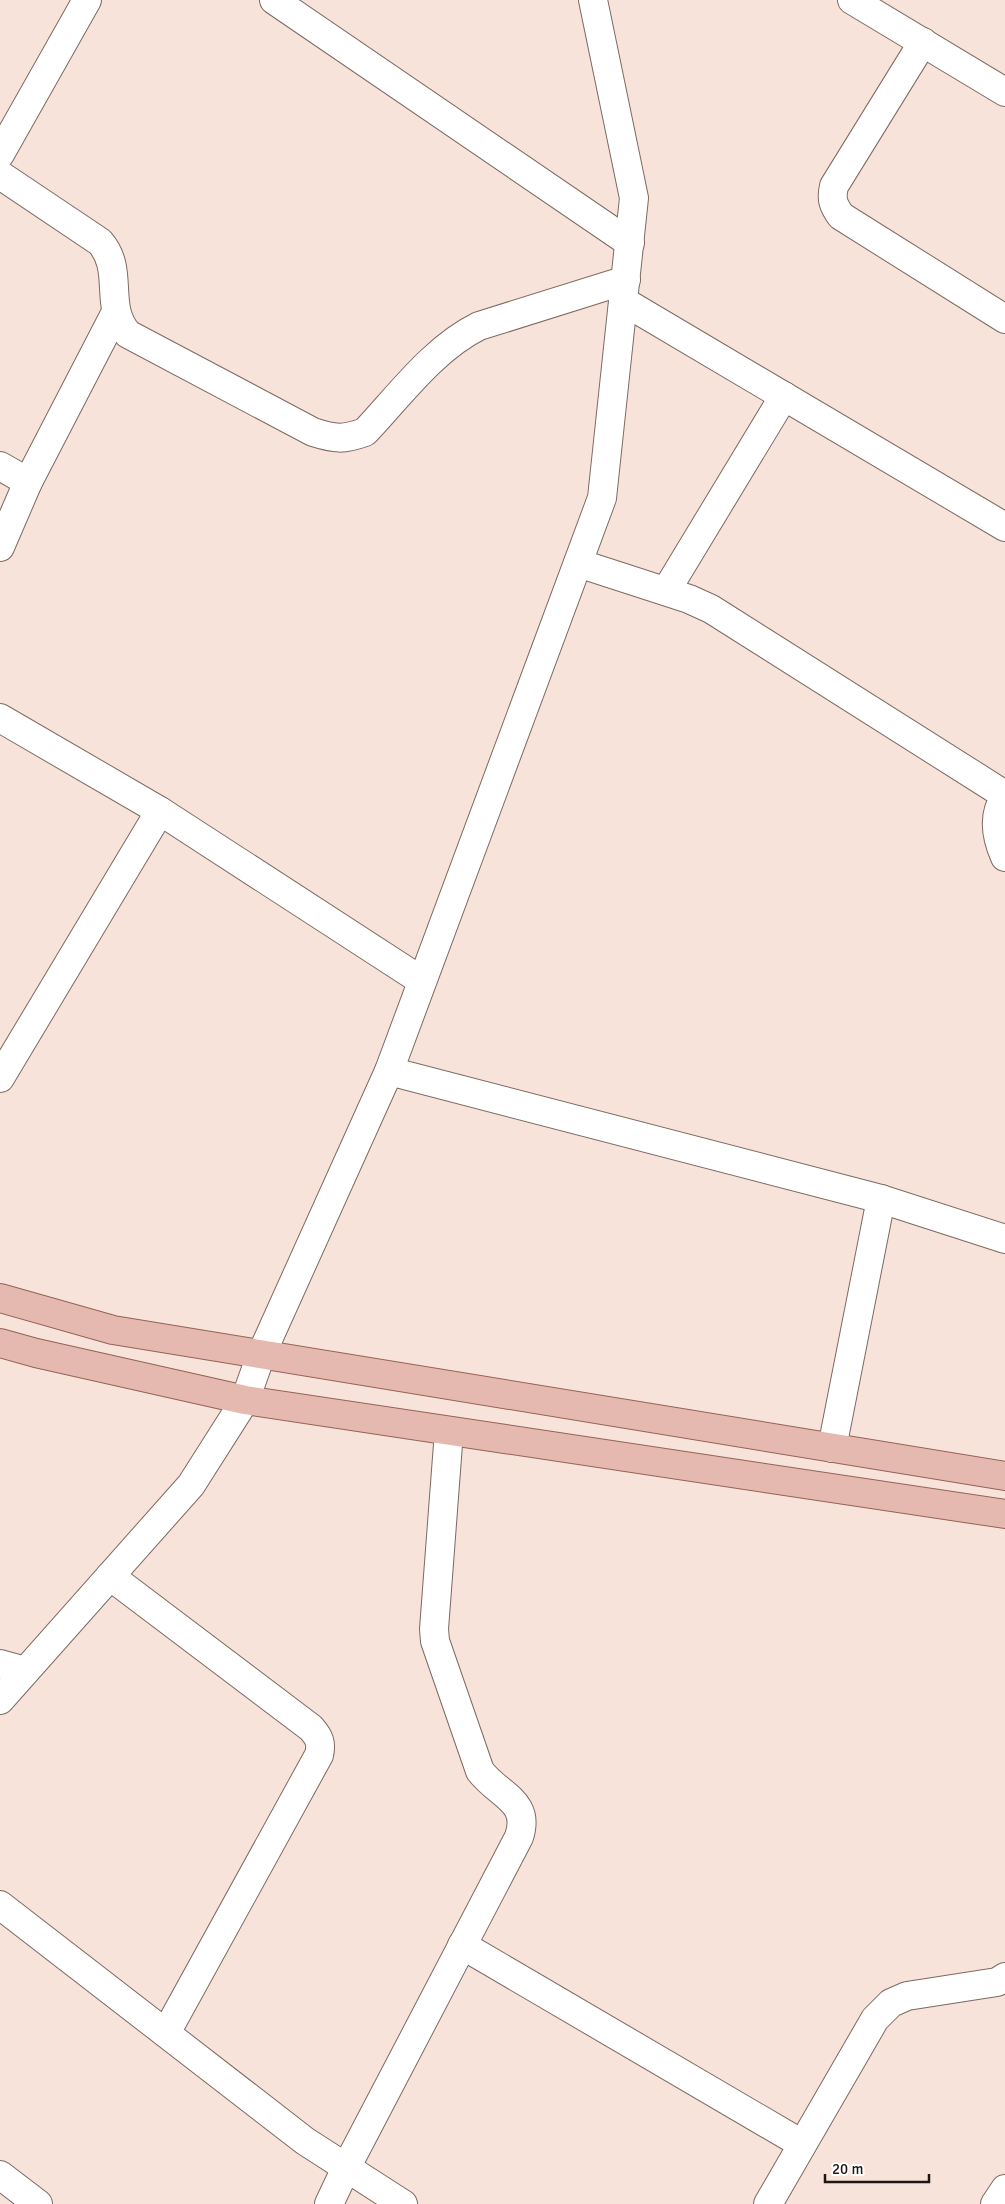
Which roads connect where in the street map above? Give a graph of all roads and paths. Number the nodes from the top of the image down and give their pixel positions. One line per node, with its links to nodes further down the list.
1 (87, 0): 7 (street)
2 (274, 0): 9 (street)
3 (593, 0): 9 (street)
4 (852, 0): 5 (street)
5 (923, 42): 6 (street); 12 (street)
6 (1005, 92)
7 (0, 154)
8 (0, 175): 11 (street)
9 (630, 243): 10 (street)
10 (625, 290): 11 (street); 13 (street); 18 (street)
11 (116, 312): 15 (street)
12 (1005, 319)
13 (784, 396): 16 (street); 19 (street)
14 (0, 466): 15 (street)
15 (28, 482): 17 (street)
16 (1005, 527)
17 (0, 547)
18 (578, 563): 19 (street); 24 (street)
19 (666, 592): 21 (street)
20 (0, 718): 22 (street)
21 (1005, 796): 23 (street)
22 (160, 811): 24 (street); 26 (street)
23 (1005, 857)
24 (422, 981): 25 (street)
25 (389, 1072): 27 (street); 31 (street)
26 (0, 1078)
27 (881, 1199): 28 (street); 34 (street)
28 (1005, 1238)
29 (0, 1298): 31 (main road)
30 (0, 1342): 32 (main road)
31 (261, 1355): 32 (street); 34 (main road)
32 (245, 1400): 33 (main road); 37 (street)
33 (449, 1431): 36 (main road); 41 (street)
34 (832, 1448): 35 (main road)
35 (1005, 1476)
36 (1005, 1514)
37 (110, 1576): 38 (street); 43 (street)
38 (13, 1668): 39 (street)
39 (0, 1700)
40 (0, 1905): 43 (street)
41 (462, 1945): 44 (street); 45 (street)
42 (1002, 1982): 44 (street)
43 (166, 2033): 45 (street)
44 (802, 2144): 51 (street)
45 (346, 2168): 49 (street); 50 (street)
46 (0, 2175): 48 (street)
47 (1005, 2189): 52 (street)
48 (38, 2204)
49 (329, 2204)
50 (403, 2204)
51 (768, 2204)
52 (994, 2204)

